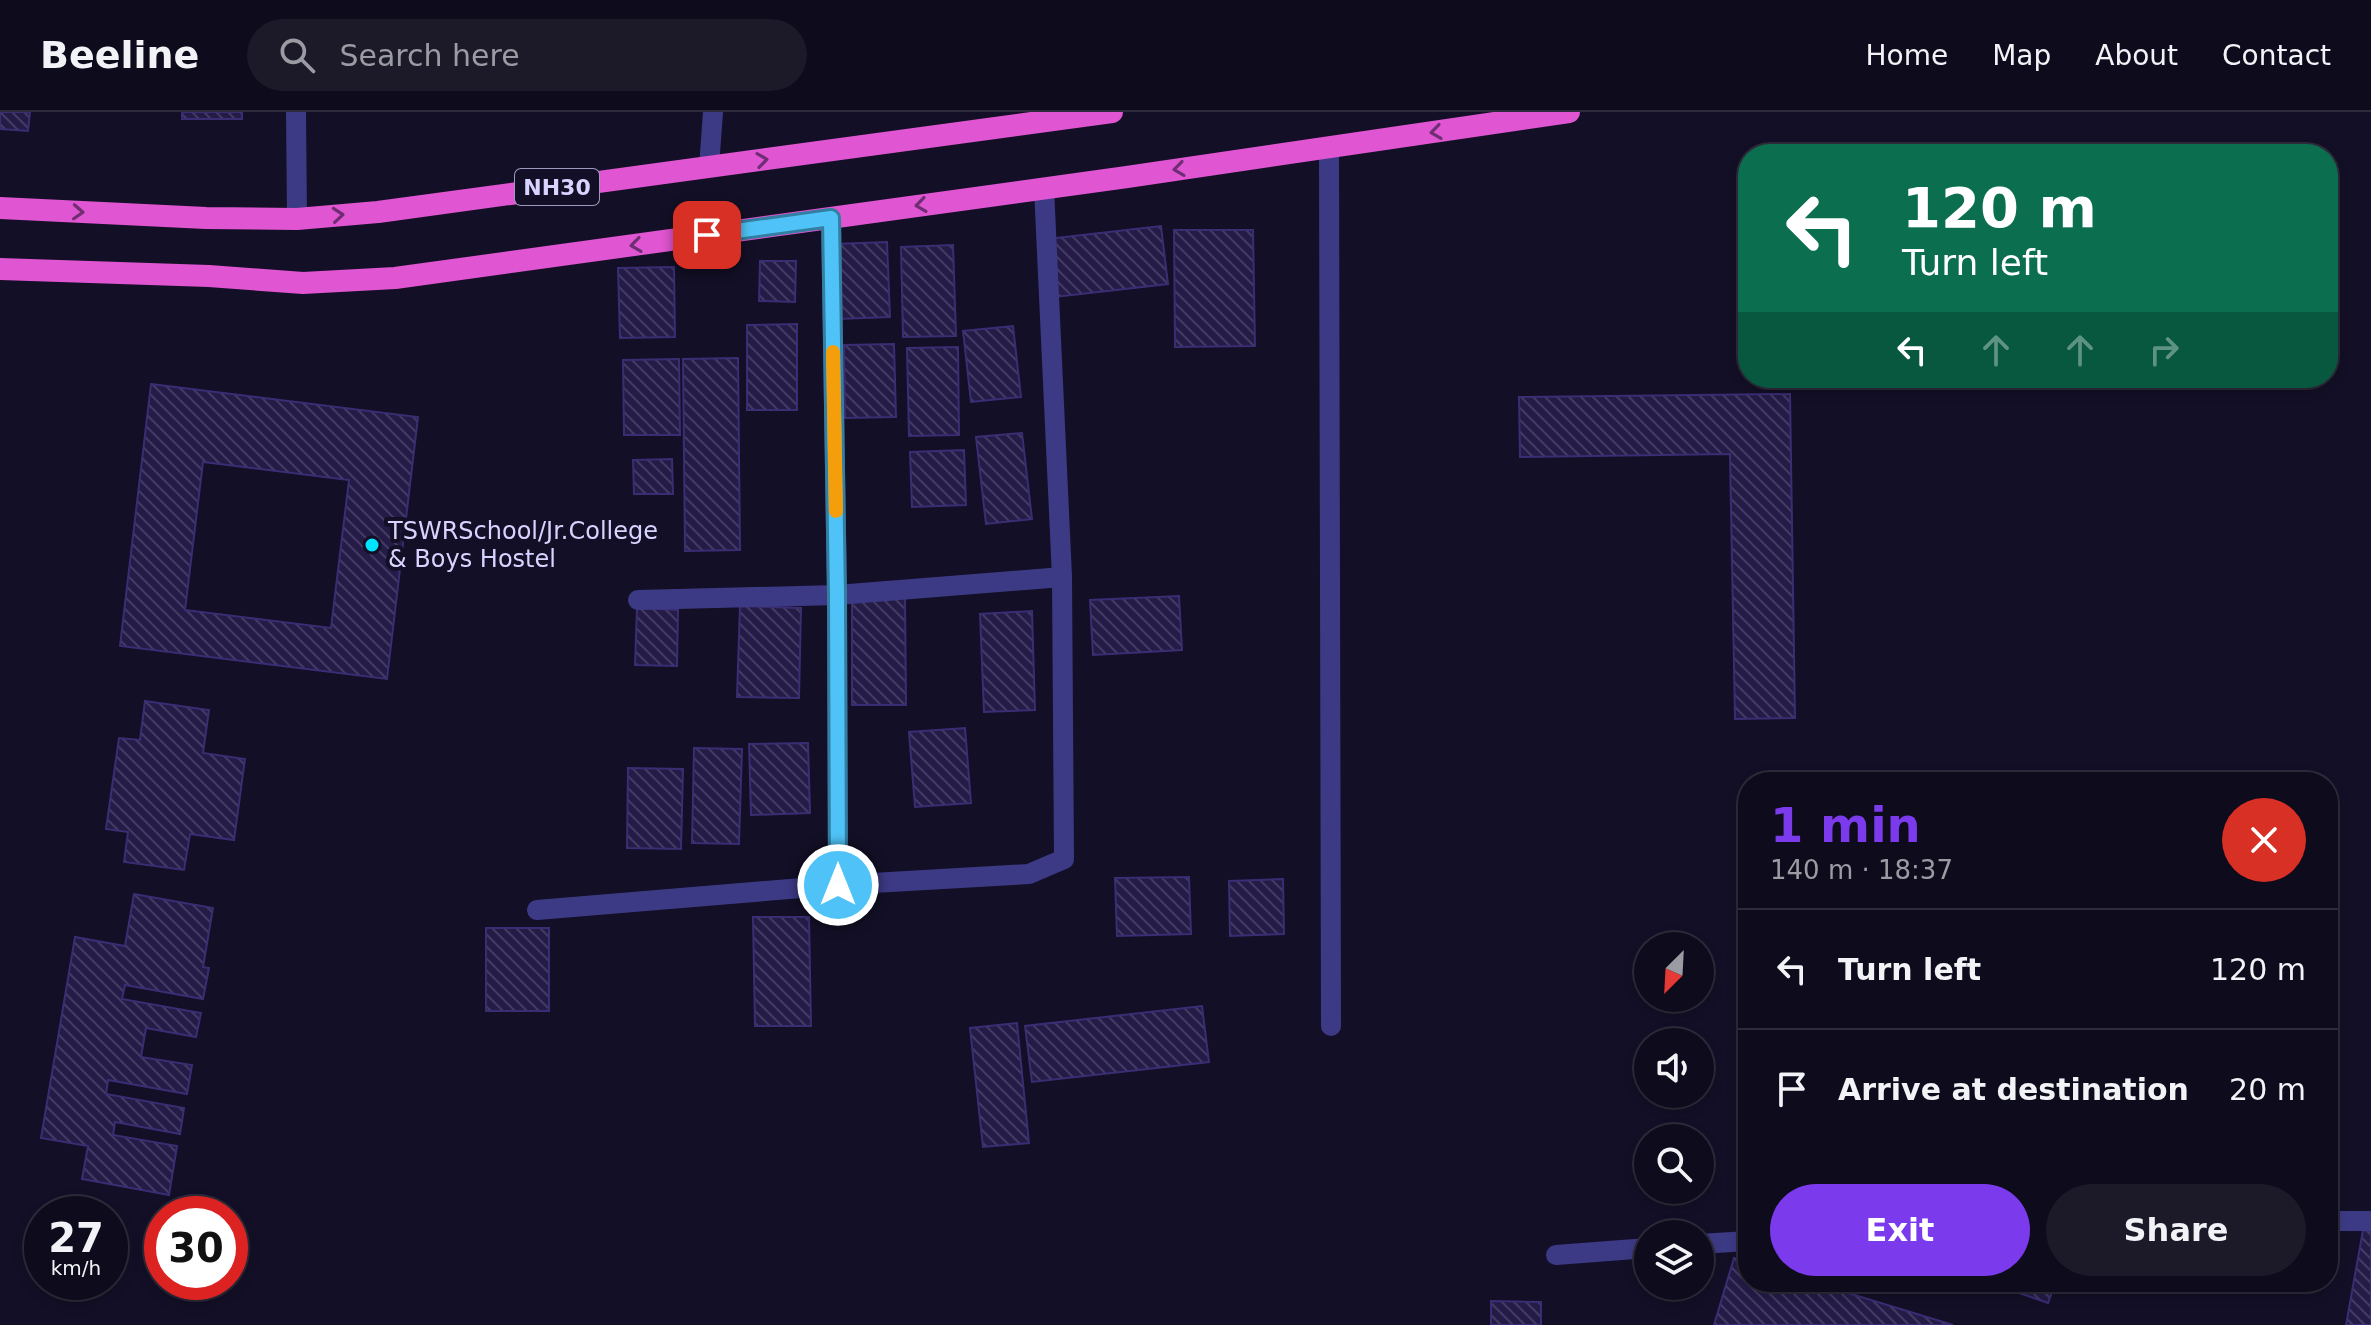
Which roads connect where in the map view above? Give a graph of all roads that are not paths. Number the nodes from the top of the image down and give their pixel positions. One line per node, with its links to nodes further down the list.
1 (296, 112): 11 (street)
2 (713, 112): 7 (street)
3 (1112, 112): 5 (highway, NH30)
4 (1569, 112): 6 (highway, one-way to 6)
5 (1040, 117): 7 (highway, NH30, one-way to 5)
6 (1329, 147): 8 (highway, one-way to 8); 18 (street)
7 (709, 167): 11 (highway, NH30, one-way to 7)
8 (1044, 188): 10 (highway, one-way to 10); 13 (street)
9 (0, 208): 11 (highway, NH30, one-way to 11)
10 (831, 218): 12 (highway, one-way to 12); 14 (street)
11 (297, 219)
12 (0, 269)
13 (1062, 577): 14 (street); 16 (street)
14 (837, 595): 15 (street); 16 (street)
15 (638, 600)
16 (838, 885): 17 (street)
17 (537, 910)
18 (1331, 1026)
19 (2338, 1221): 20 (street)
20 (2371, 1221)
21 (1738, 1242): 22 (street)
22 (1714, 1243)
23 (1634, 1249): 24 (street)
24 (1556, 1255)

